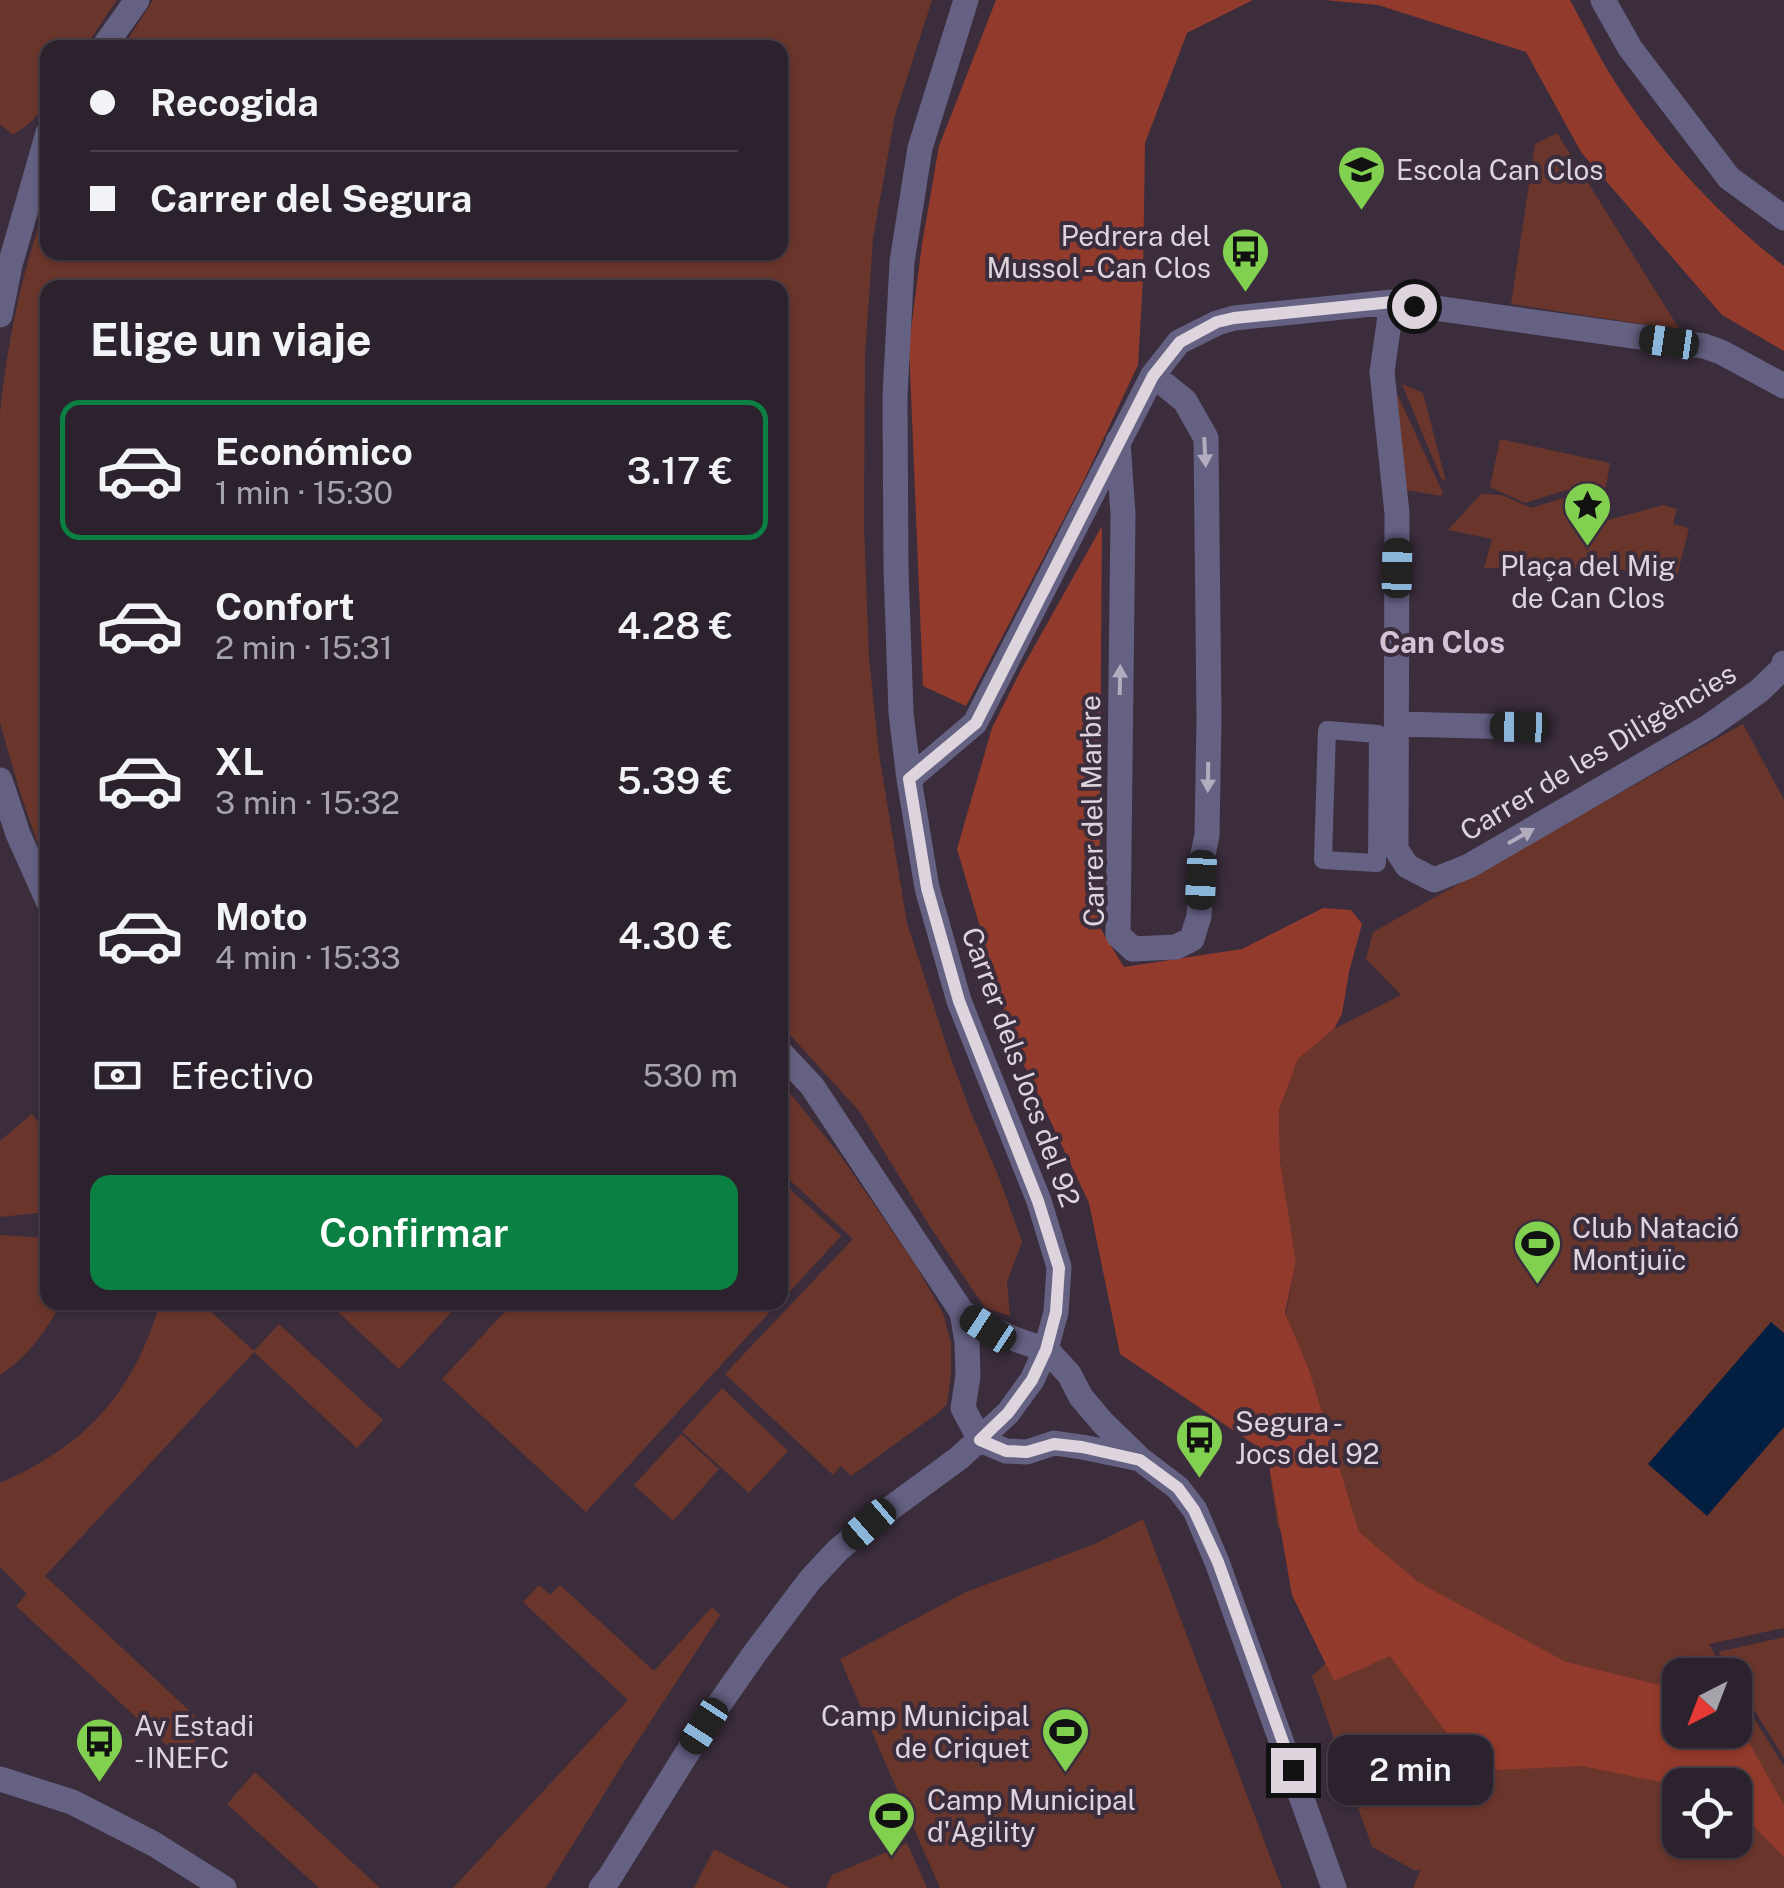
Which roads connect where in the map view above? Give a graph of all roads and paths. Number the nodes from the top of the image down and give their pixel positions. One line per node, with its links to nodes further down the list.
1 (136, 0): 4 (street)
2 (966, 0): 15 (street, Carrer dels Jocs del 92)
3 (1603, 0): 6 (street)
4 (108, 40)
5 (40, 161): 8 (street)
6 (1784, 218)
7 (1392, 302): 9 (street); 10 (street); 13 (street)
8 (0, 315)
9 (1153, 376): 11 (street); 11 (street, Carrer del Marbre, one-way to 11)
10 (1784, 386)
11 (1118, 441): 15 (street)
12 (1783, 666): 13 (street, Carrer de les Diligències, one-way to 12)
13 (1397, 724): 14 (street)
14 (1520, 727)
15 (909, 779): 22 (street, Carrer dels Jocs del 92)
16 (0, 780): 18 (street)
17 (1377, 862): 17 (street)
18 (40, 883)
19 (788, 1060): 20 (street)
20 (962, 1312): 21 (street); 23 (street)
21 (1013, 1341): 22 (street); 23 (street)
22 (1046, 1350): 24 (street); 25 (street, Carrer dels Jocs del 92)
23 (968, 1376): 25 (street)
24 (1081, 1397): 26 (street); 27 (street)
25 (980, 1440): 26 (street); 29 (street, Carrer dels Jocs del 92)
26 (1054, 1444): 27 (street)
27 (1140, 1460): 31 (street)
28 (0, 1778): 30 (street)
29 (605, 1885)
30 (224, 1888)
31 (1334, 1888)

